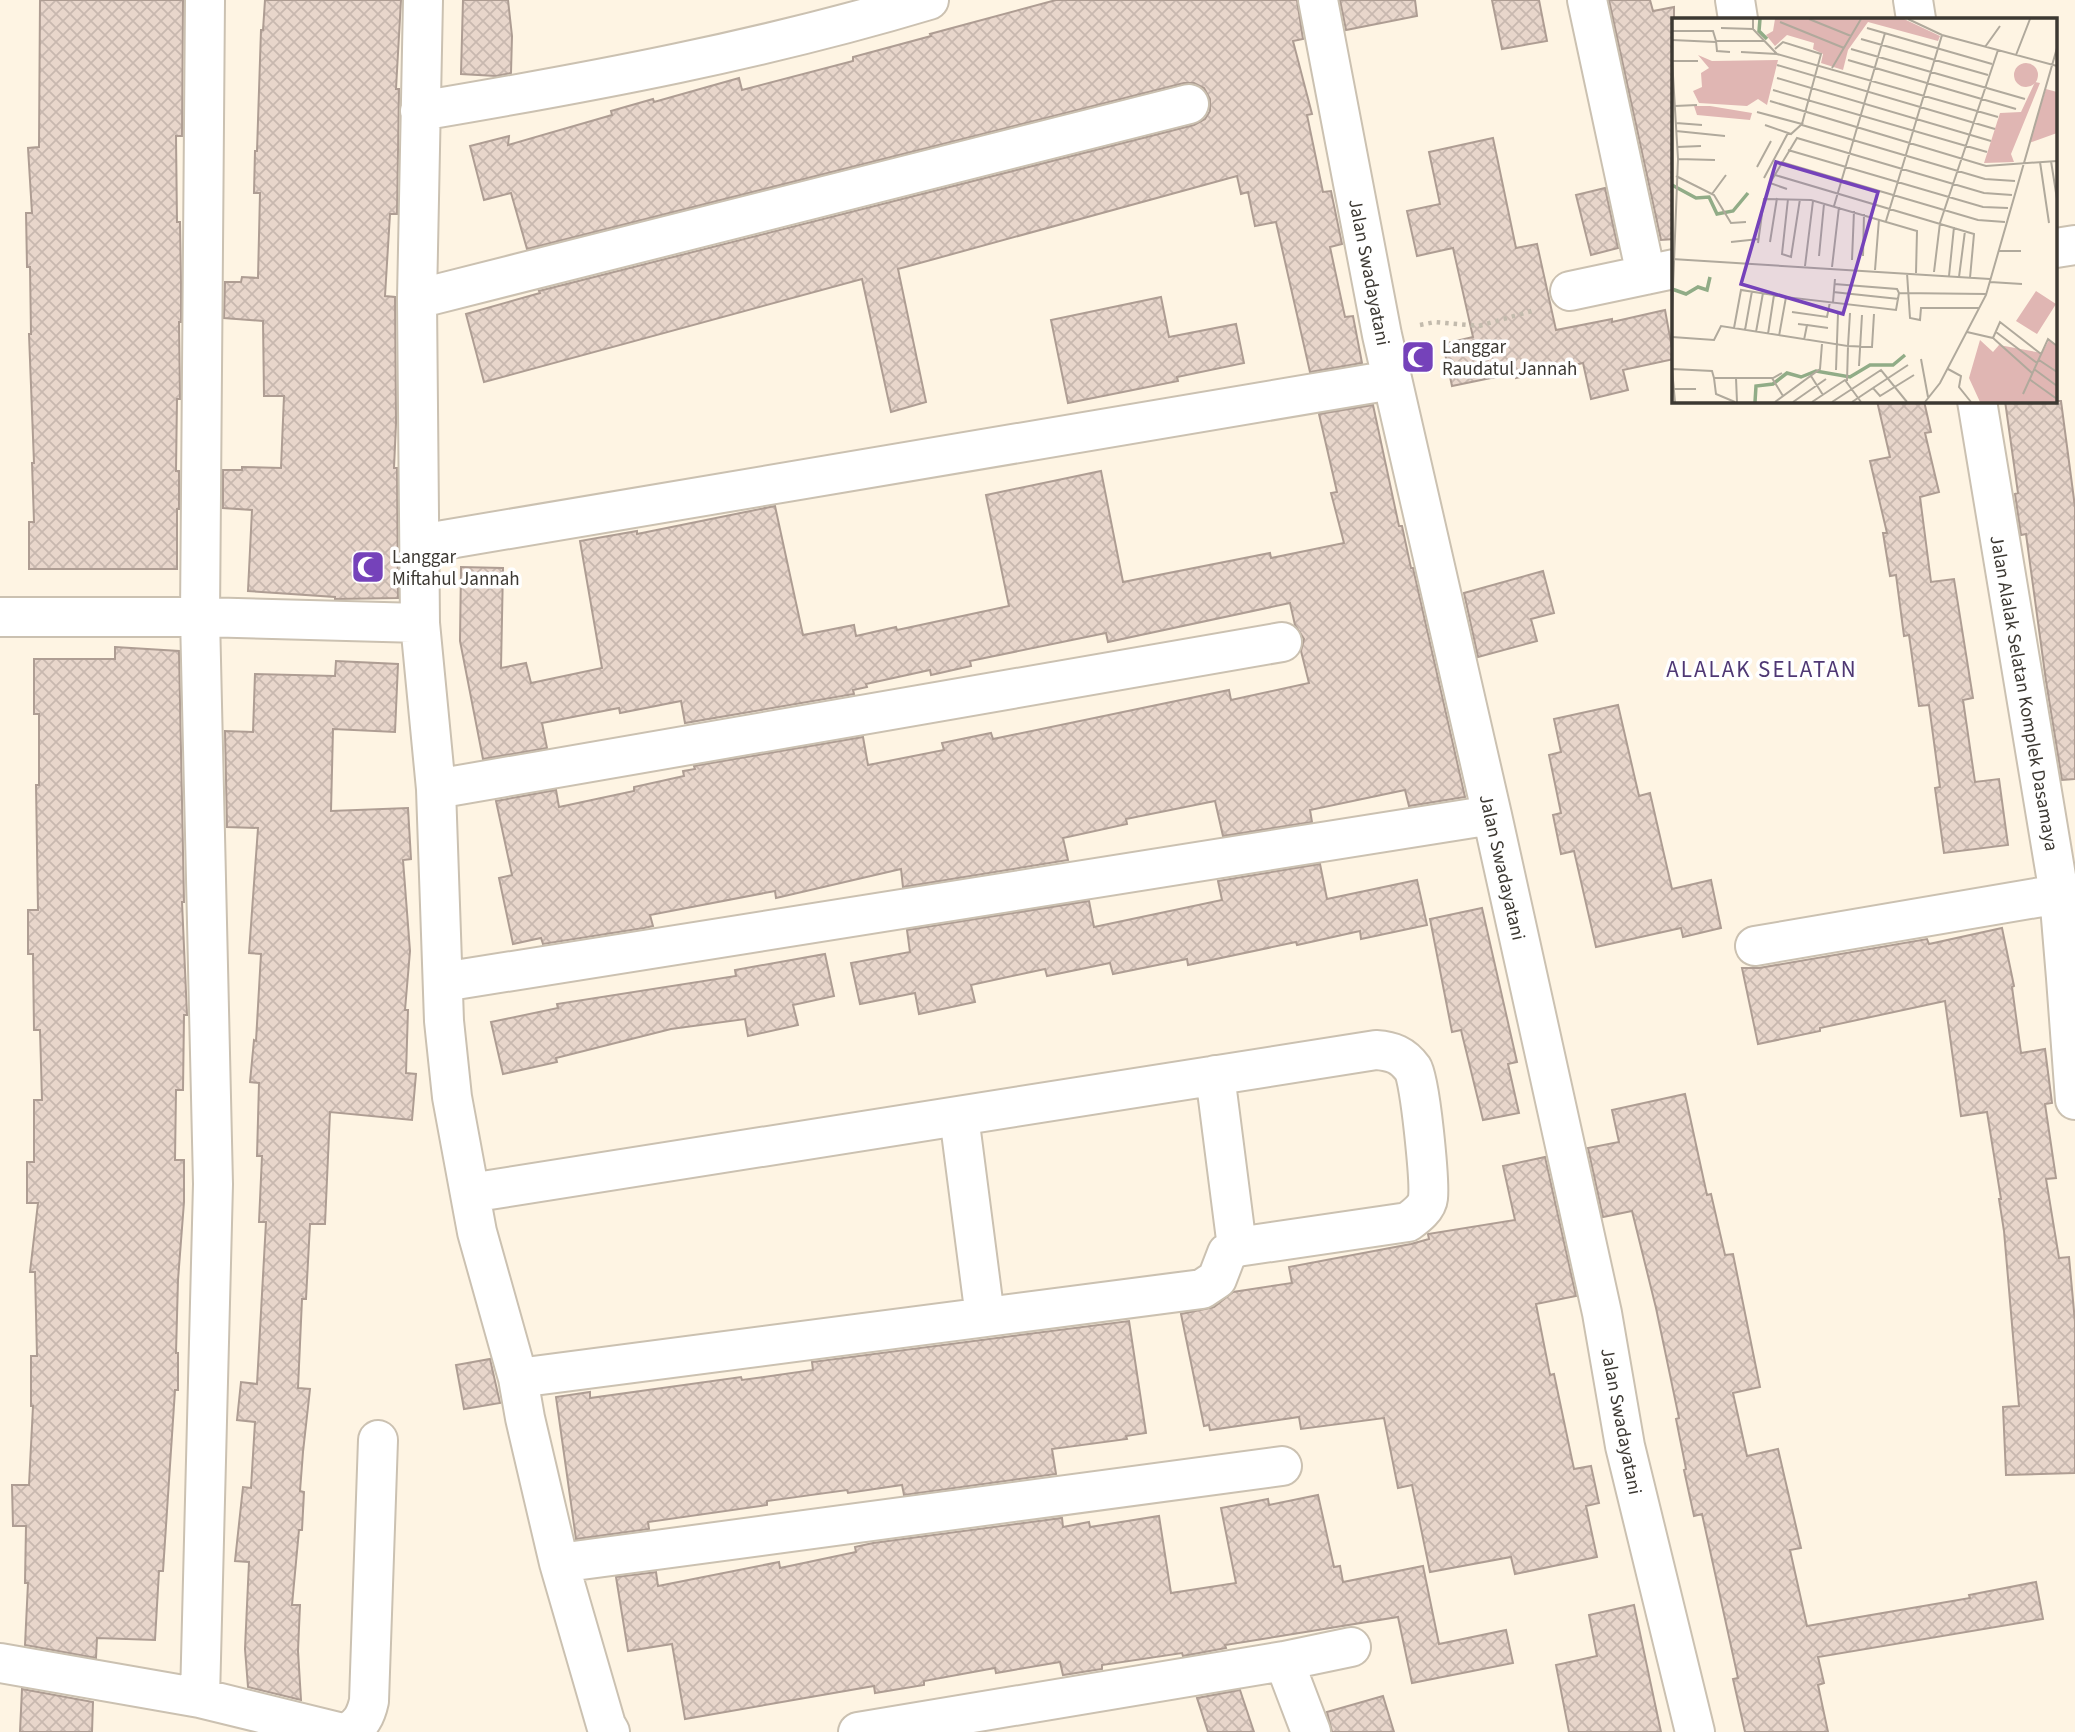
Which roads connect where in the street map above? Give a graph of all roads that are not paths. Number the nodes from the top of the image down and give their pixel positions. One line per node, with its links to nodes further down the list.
1 (205, 0): 19 (street)
2 (424, 0): 11 (street)
3 (929, 0): 11 (street)
4 (1318, 0): 15 (street, Jalan Swadayatani)
5 (1587, 0): 12 (street)
6 (1735, 0): 8 (street)
7 (1913, 0): 9 (street)
8 (1738, 18)
9 (1916, 18)
10 (1189, 104): 14 (street)
11 (420, 111): 14 (street)
12 (1660, 272): 13 (street)
13 (1570, 291)
14 (417, 299): 17 (street)
15 (1392, 380): 17 (street); 23 (street, Jalan Swadayatani)
16 (1977, 402): 24 (street, Jalan Alalak Selatan Komplek Dasamaya)
17 (420, 544): 20 (street)
18 (0, 617): 19 (street)
19 (200, 617): 20 (street); 41 (street)
20 (421, 623): 22 (street)
21 (1282, 642): 22 (street)
22 (436, 789): 27 (street)
23 (1492, 815): 27 (street); 47 (street, Jalan Swadayatani)
24 (2059, 894): 25 (street); 26 (street, Jalan Alalak Selatan Komplek Dasamaya)
25 (1755, 946)
26 (2071, 977): 29 (street, Jalan Alalak Selatan Komplek Dasamaya)
27 (443, 982): 31 (street)
28 (1215, 1075): 30 (street); 32 (street); 32 (street)
29 (2075, 1100)
30 (959, 1116): 31 (street); 33 (street)
31 (470, 1193): 34 (street)
32 (1237, 1247): 33 (street)
33 (985, 1317): 34 (street)
34 (518, 1378): 37 (street)
35 (378, 1440): 43 (street)
36 (1282, 1466): 37 (street)
37 (559, 1563): 44 (street)
38 (1351, 1647): 39 (street)
39 (1284, 1661): 45 (street); 46 (street)
40 (0, 1663): 41 (street)
41 (200, 1698): 42 (street)
42 (338, 1732)
43 (348, 1732)
44 (610, 1732)
45 (858, 1732)
46 (1311, 1732)
47 (1695, 1732)

